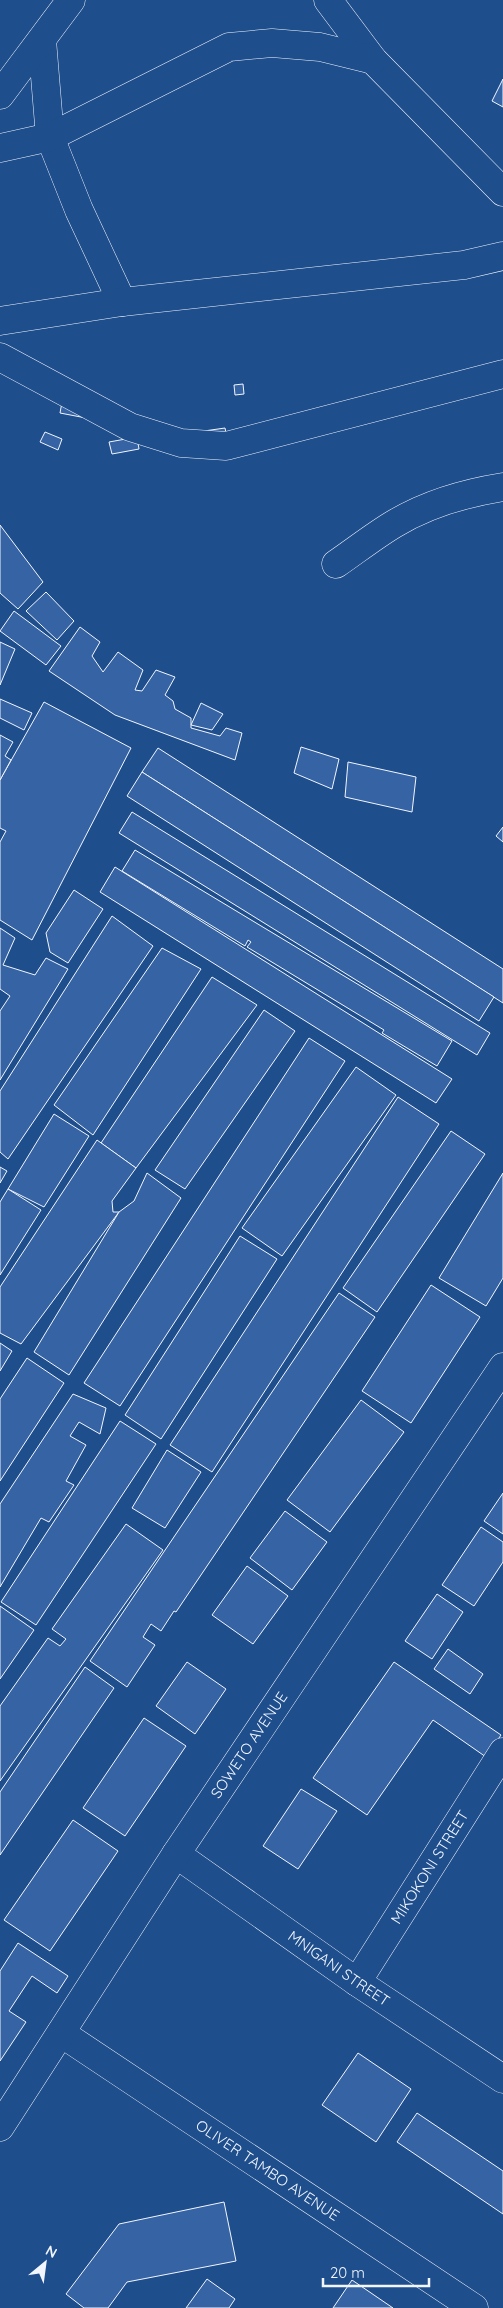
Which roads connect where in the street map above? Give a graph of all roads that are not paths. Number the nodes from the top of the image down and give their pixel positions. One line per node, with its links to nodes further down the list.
1 (71, 0): 3 (street)
2 (328, 0): 4 (street)
3 (42, 40): 5 (street); 6 (street)
4 (373, 60): 6 (street); 8 (street)
5 (0, 96)
6 (50, 137): 7 (street); 10 (street)
7 (0, 148)
8 (503, 192)
9 (503, 256): 10 (street)
10 (122, 302): 11 (street)
11 (0, 321)
12 (0, 357): 13 (street)
13 (503, 374)
14 (503, 487): 15 (street)
15 (336, 564)
16 (503, 1367): 18 (street, SOWETO AVENUE)
17 (503, 1752): 19 (street, MIKOKONI STREET)
18 (176, 1854): 19 (street, MNIGANI STREET); 20 (street, SOWETO AVENUE)
19 (357, 1982): 21 (street, MNIGANI STREET)
20 (61, 2033): 22 (street, SOWETO AVENUE); 23 (street, OLIVER TAMBO AVENUE)
21 (503, 2079)
22 (0, 2127)
23 (474, 2308)

